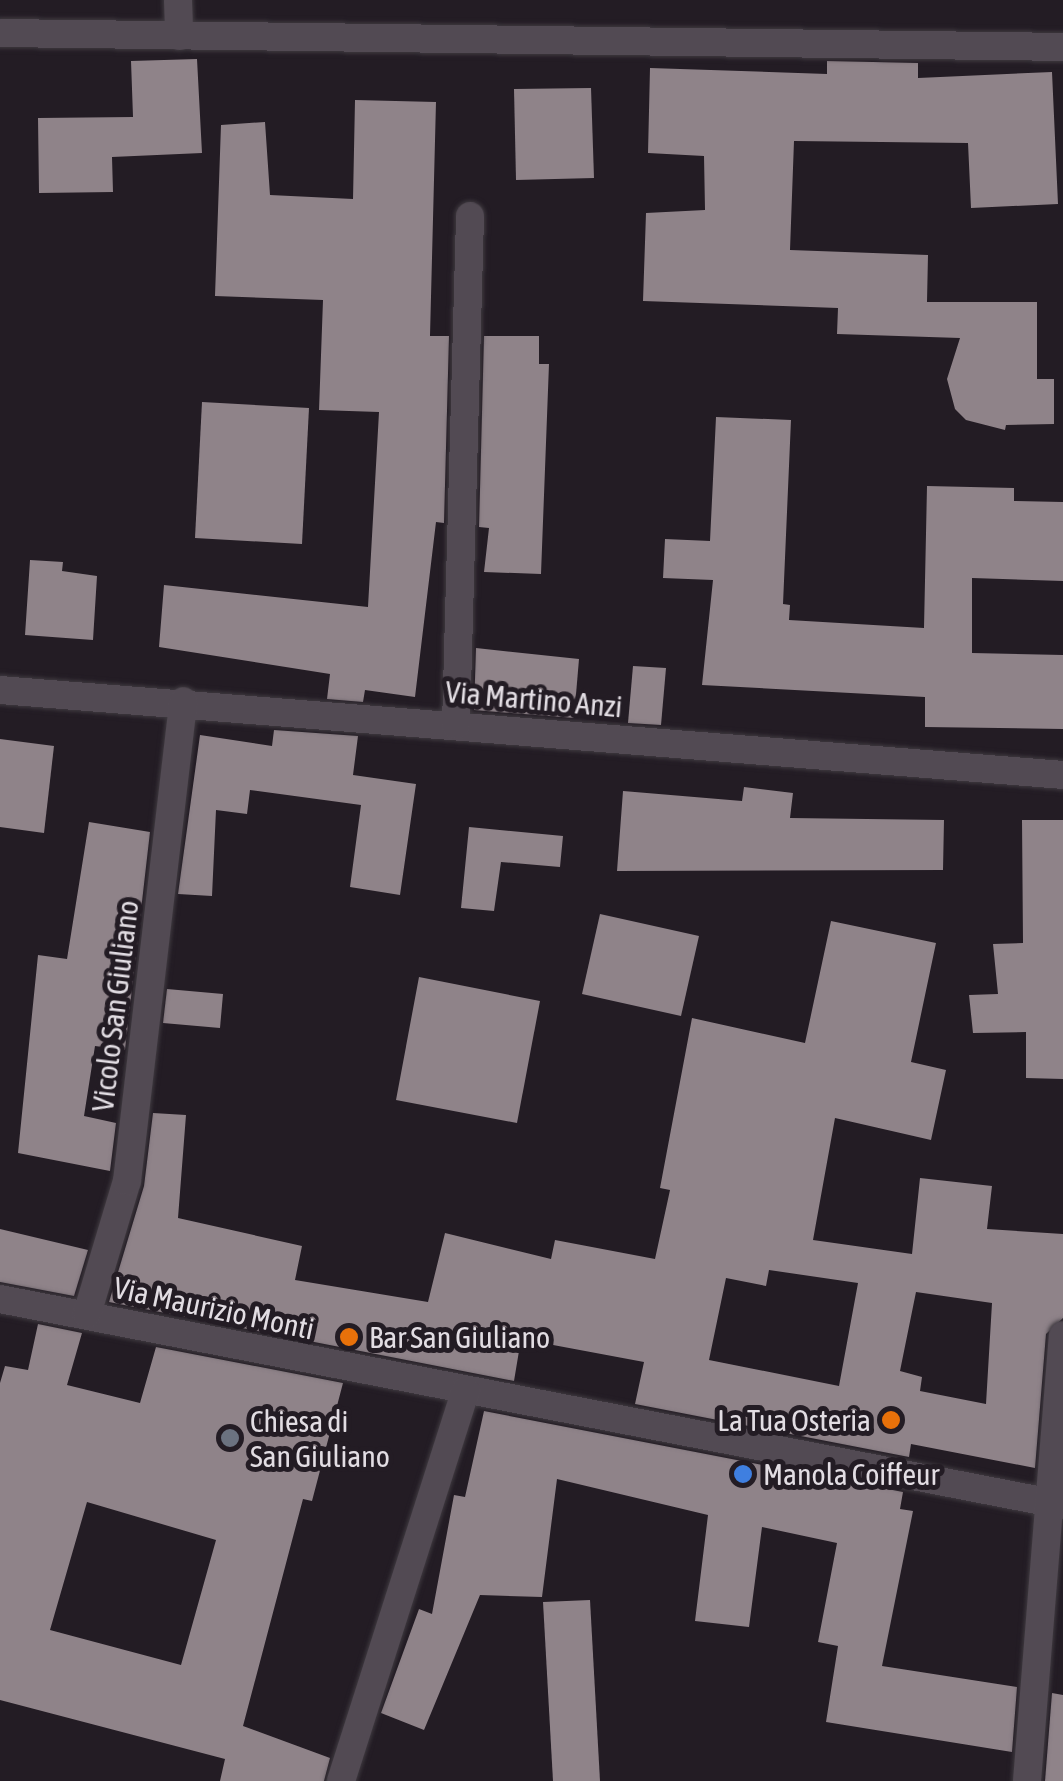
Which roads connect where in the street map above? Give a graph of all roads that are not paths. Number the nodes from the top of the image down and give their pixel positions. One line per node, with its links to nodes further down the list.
1 (178, 0): 3 (street)
2 (0, 33): 3 (street)
3 (179, 36): 4 (street)
4 (1063, 47)
5 (470, 216): 8 (street)
6 (0, 690): 7 (street, Via Martino Anzi)
7 (184, 702): 8 (street, Via Martino Anzi); 11 (street, Vicolo San Giuliano)
8 (456, 725): 9 (street, Via Martino Anzi)
9 (1063, 774)
10 (0, 1300): 11 (street, Via Maurizio Monti)
11 (88, 1314): 13 (street, Via Maurizio Monti)
12 (1063, 1335): 14 (street)
13 (466, 1390): 14 (street, Via Maurizio Monti); 15 (street)
14 (1058, 1504): 16 (street)
15 (340, 1781)
16 (1027, 1781)

